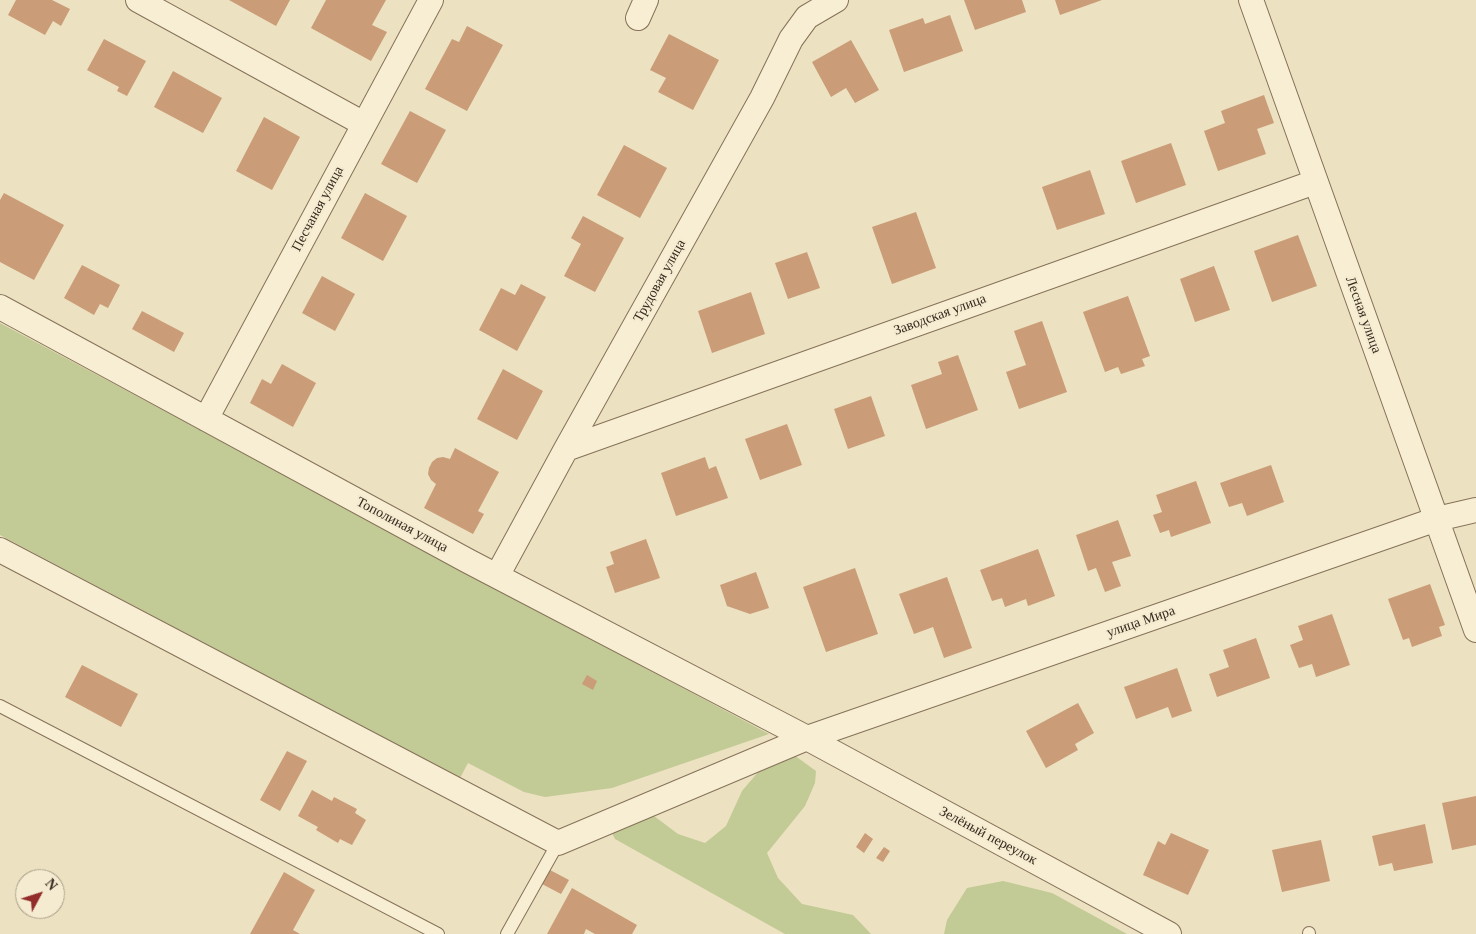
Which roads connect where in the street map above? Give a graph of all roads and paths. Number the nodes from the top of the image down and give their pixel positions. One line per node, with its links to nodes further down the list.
1 (138, 0): 5 (street)
2 (431, 0): 5 (street, Песчаная улица)
3 (836, 0): 9 (street, Трудовая улица)
4 (1251, 0): 6 (street, Лесная улица)
5 (364, 124): 8 (street, Песчаная улица)
6 (1315, 182): 9 (street, Заводская улица); 11 (street, Лесная улица)
7 (0, 307): 8 (street, Тополиная улица)
8 (206, 419): 13 (street, Тополиная улица)
9 (566, 449): 13 (street, Трудовая улица)
10 (1476, 510): 11 (street, улица Мира)
11 (1436, 519): 14 (street, Лесная улица); 16 (street, улица Мира)
12 (0, 550): 17 (street)
13 (496, 576): 16 (street, Тополиная улица)
14 (1476, 630)
15 (0, 706): 18 (lane)
16 (807, 738): 17 (street, улица Мира); 20 (street, Зелёный переулок)
17 (558, 843): 19 (lane)
18 (438, 934)
19 (507, 934)
20 (1169, 934)

